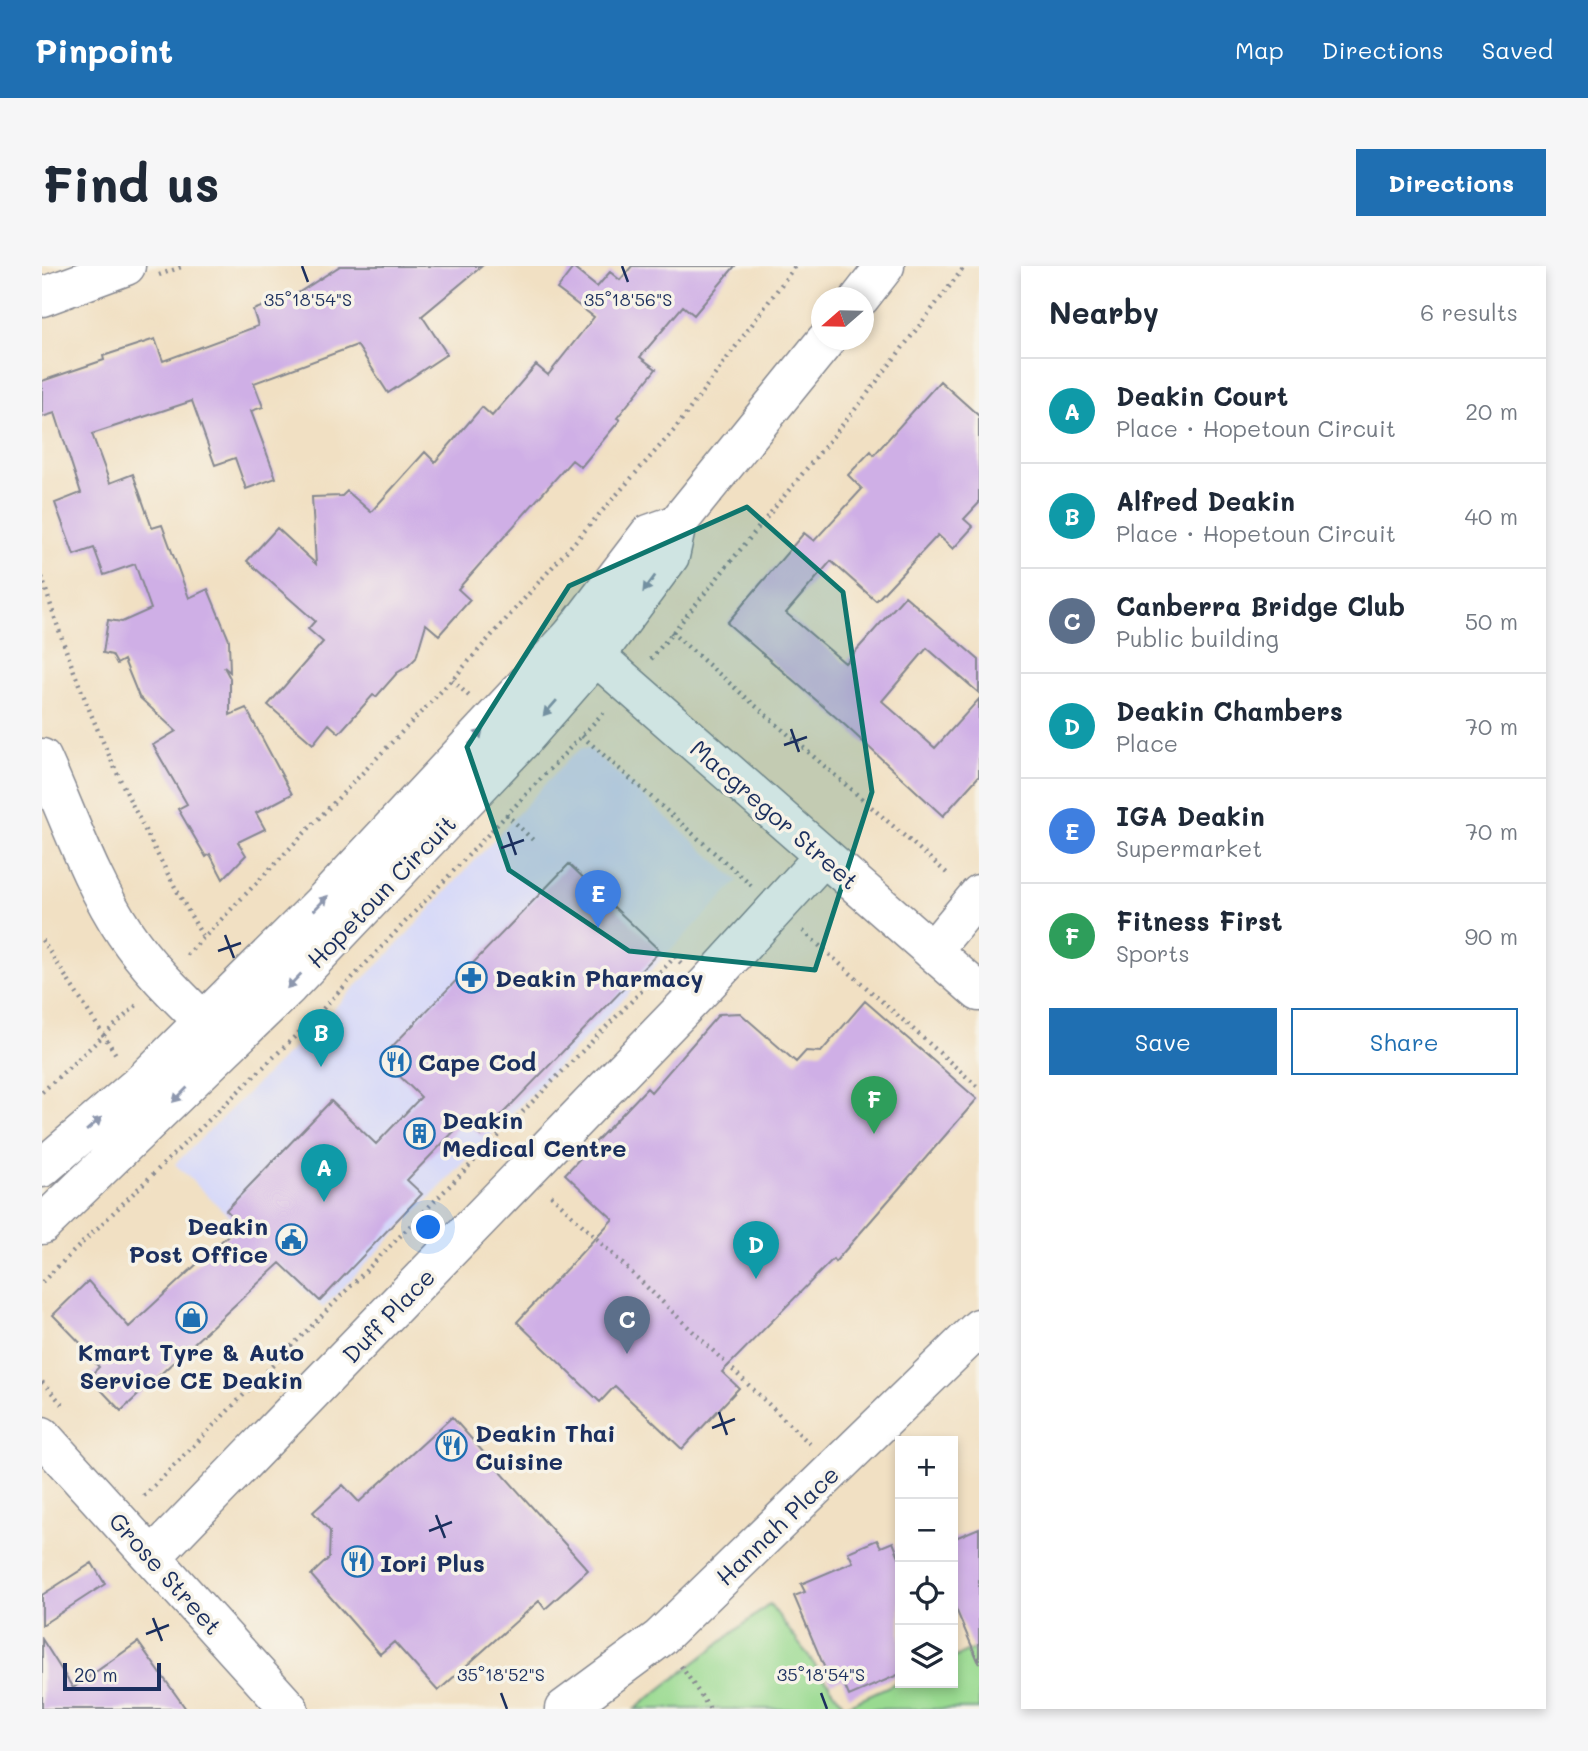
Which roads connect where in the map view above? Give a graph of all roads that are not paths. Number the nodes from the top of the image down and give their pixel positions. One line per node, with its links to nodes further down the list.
1 (126, 266): 4 (main road)
2 (885, 266): 3 (main road)
3 (869, 287)
4 (42, 297)
5 (818, 350): 6 (main road, Hopetoun Circuit)
6 (584, 646): 8 (main road, Macgregor Street); 12 (main road, Hopetoun Circuit)
7 (42, 758): 12 (main road)
8 (823, 857): 10 (main road, Macgregor Street); 17 (main road, Duff Place)
9 (977, 896): 10 (main road)
10 (932, 951): 11 (main road, Macgregor Street)
11 (979, 992)
12 (215, 1033): 13 (main road, Hopetoun Circuit, one-way to 12); 14 (main road, Hopetoun Circuit, one-way to 14)
13 (42, 1168)
14 (42, 1225)
15 (979, 1328): 19 (main road, Hannah Place)
16 (42, 1436): 17 (main road, Grose Street)
17 (152, 1557): 18 (main road, Grose Street)
18 (289, 1709)
19 (564, 1709)

